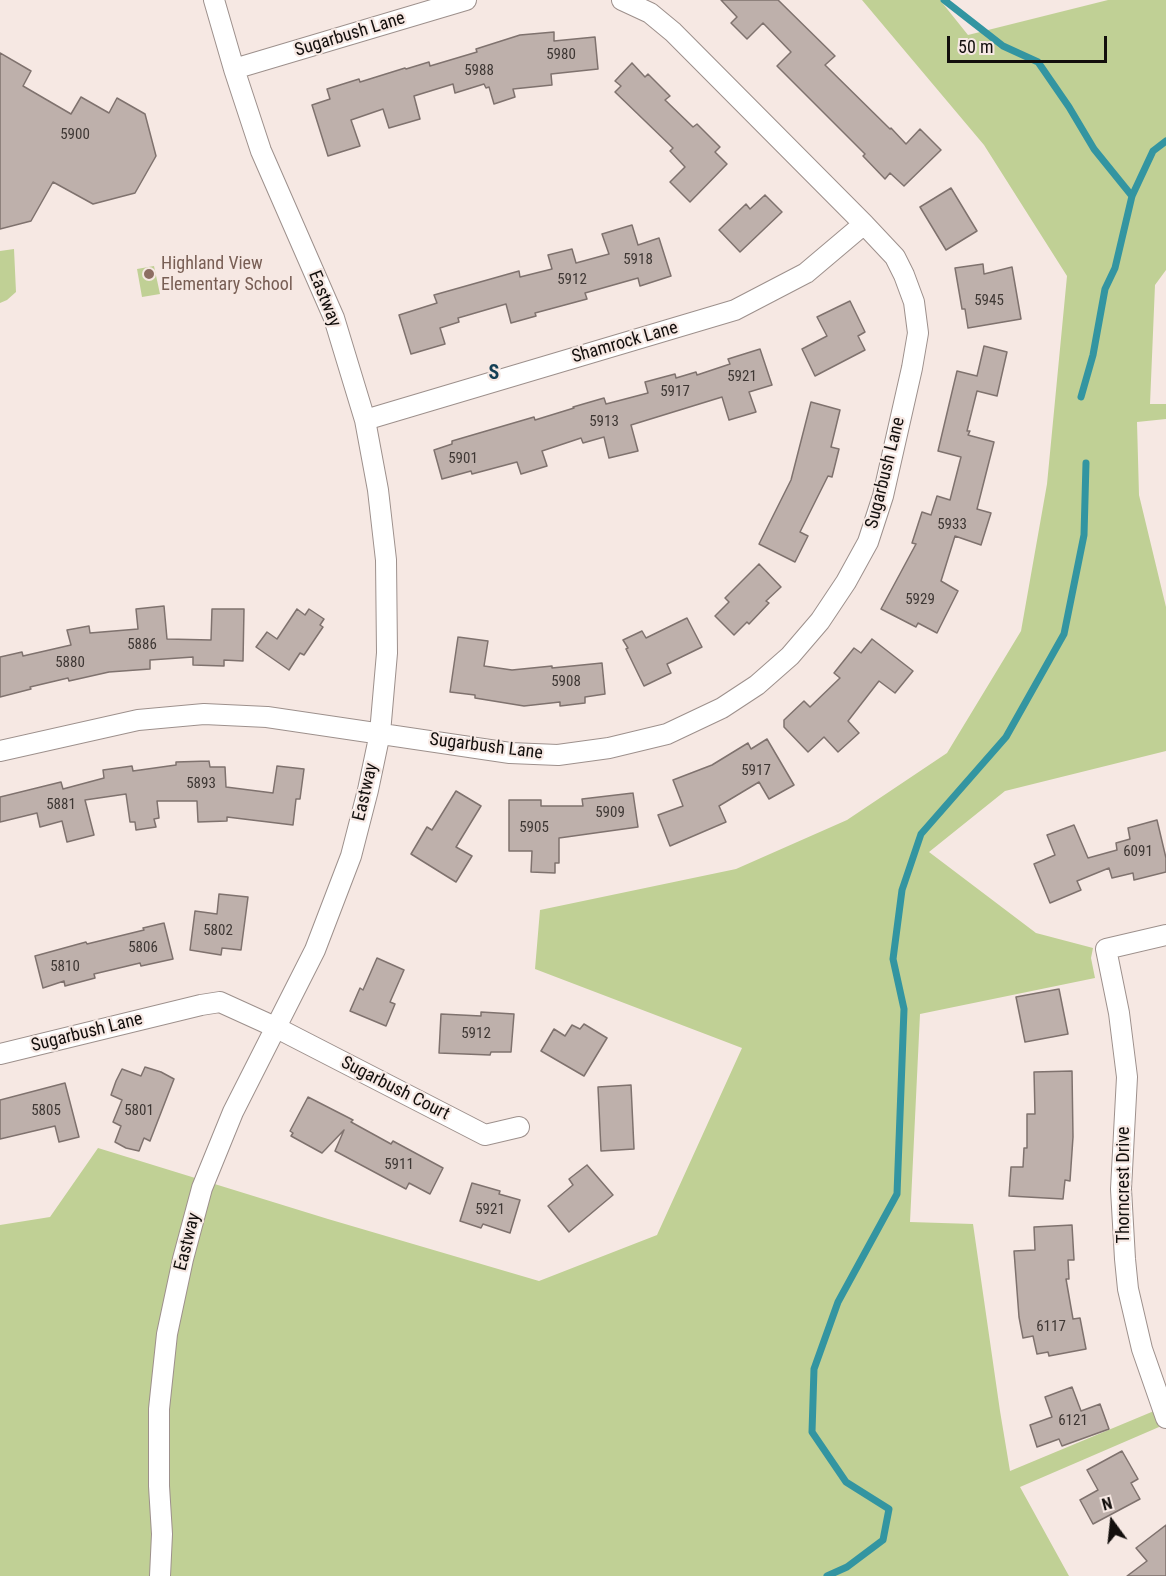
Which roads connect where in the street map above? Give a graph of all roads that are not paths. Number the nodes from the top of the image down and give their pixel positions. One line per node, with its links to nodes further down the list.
1 (214, 0): 4 (street, Eastway)
2 (466, 0): 4 (street, Sugarbush Lane)
3 (622, 0): 5 (street, Sugarbush Lane)
4 (234, 69): 6 (street, Eastway)
5 (864, 224): 6 (street, Shamrock Lane); 7 (street, Sugarbush Lane)
6 (365, 420): 7 (street, Eastway)
7 (380, 733): 8 (street, Sugarbush Lane); 10 (street, Eastway)
8 (0, 752)
9 (1166, 935): 13 (street, Thorncrest Drive)
10 (275, 1027): 11 (street, Sugarbush Lane); 12 (street, Sugarbush Court); 14 (street, Eastway)
11 (0, 1054)
12 (519, 1127)
13 (1166, 1418)
14 (160, 1576)

